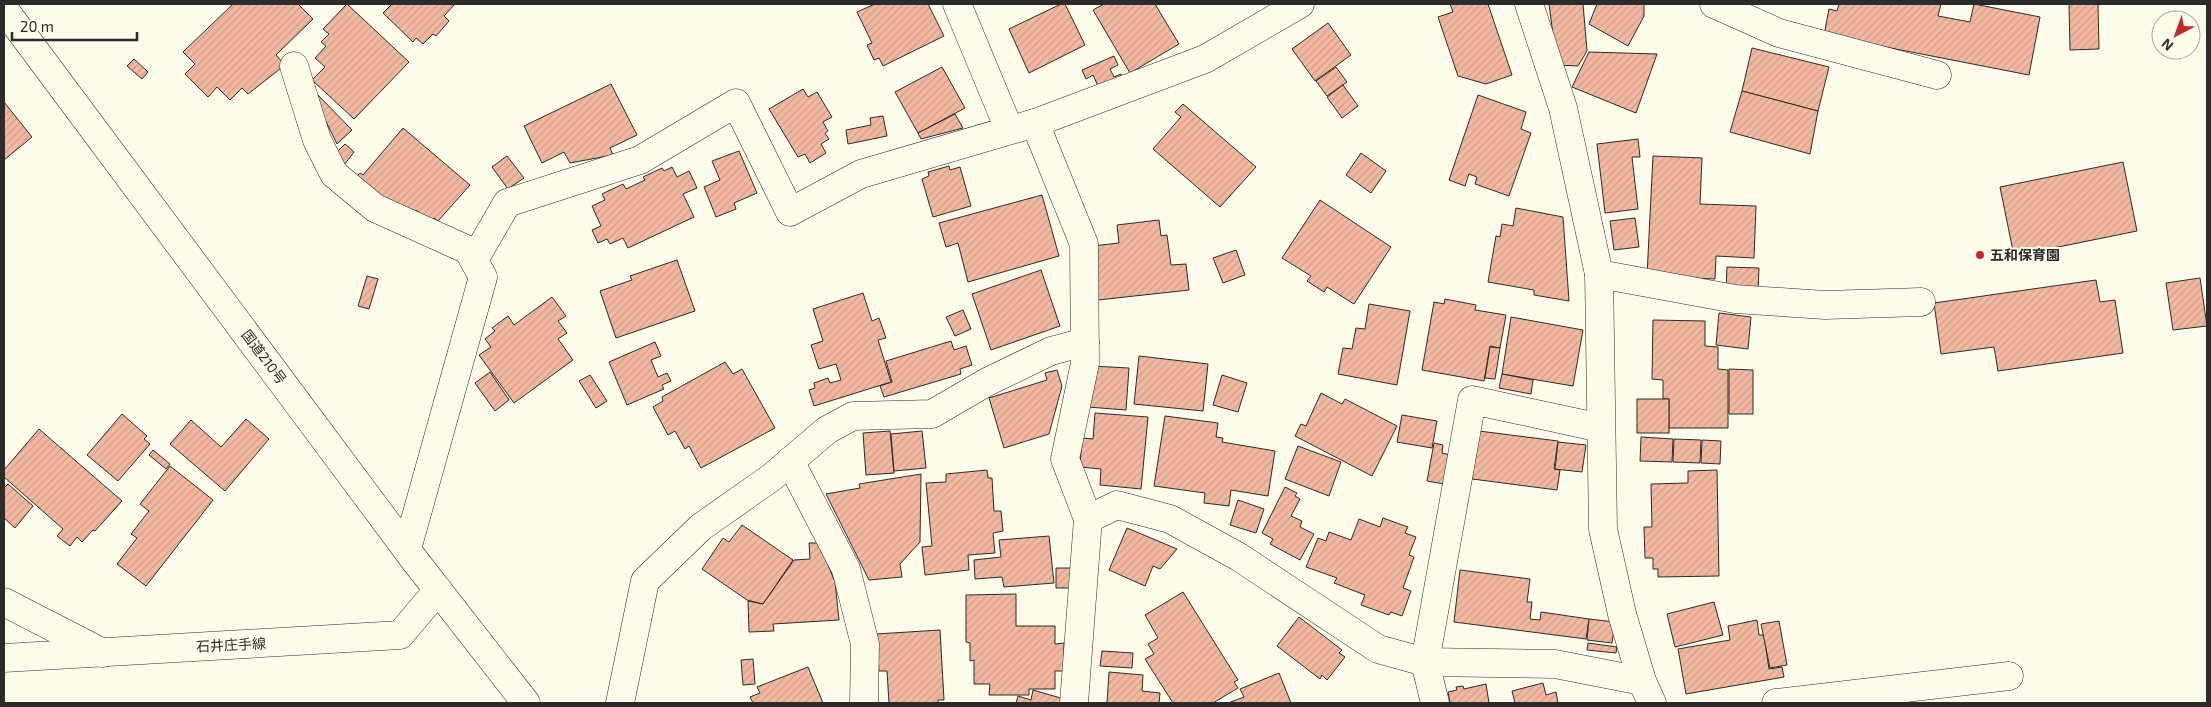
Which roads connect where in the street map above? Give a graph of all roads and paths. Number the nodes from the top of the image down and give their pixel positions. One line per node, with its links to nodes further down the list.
1 (957, 4): 9 (main road)
2 (1300, 4): 8 (main road)
3 (1529, 4): 11 (main road)
4 (1714, 4): 7 (main road)
5 (4, 9): 17 (main road, 国道210号)
6 (294, 66): 10 (main road)
7 (1937, 75)
8 (1035, 122): 9 (main road); 13 (main road)
9 (1009, 129): 10 (main road)
10 (474, 260): 17 (main road)
11 (1599, 274): 12 (main road); 14 (main road)
12 (1921, 302)
13 (1085, 342): 15 (main road); 16 (main road)
14 (1601, 428): 22 (main road); 24 (main road)
15 (790, 461): 26 (main road); 27 (main road)
16 (1088, 519): 22 (main road); 28 (main road)
17 (407, 549): 18 (main road, 国道210号)
18 (438, 590): 20 (main road, 石井庄手線); 25 (main road, 国道210号)
19 (4, 602): 20 (main road)
20 (102, 653): 21 (main road, 石井庄手線)
21 (4, 658)
22 (1425, 662): 24 (main road); 29 (main road)
23 (2009, 676): 30 (main road)
24 (1647, 692)
25 (526, 703)
26 (620, 703)
27 (864, 703)
28 (1074, 703)
29 (1435, 703)
30 (1776, 703)

